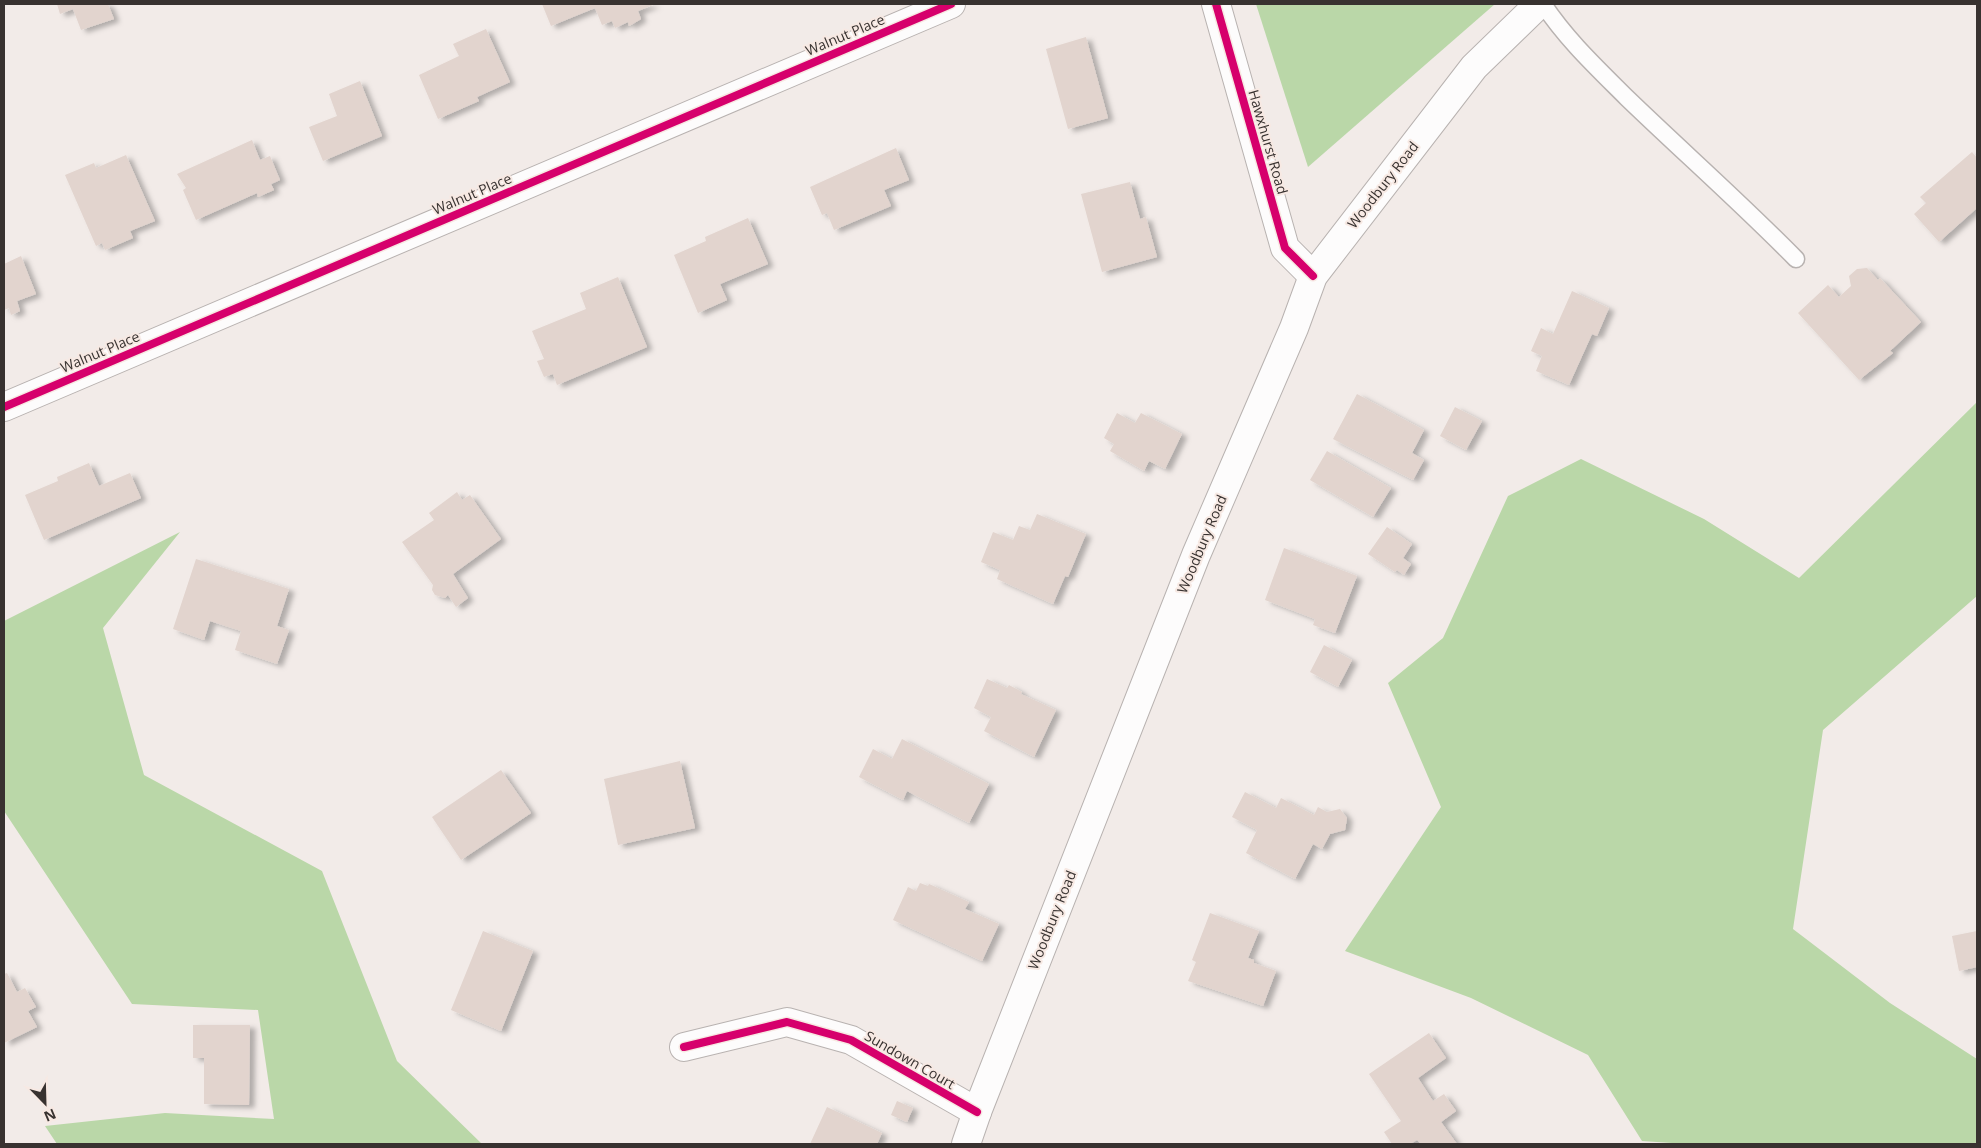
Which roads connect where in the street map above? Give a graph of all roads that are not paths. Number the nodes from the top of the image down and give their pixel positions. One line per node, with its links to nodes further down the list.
1 (951, 4): 7 (street, Walnut Place)
2 (1216, 4): 6 (street, Hawxhurst Road)
3 (1539, 4): 6 (street, Woodbury Road)
4 (1543, 4): 5 (lane)
5 (1796, 259)
6 (1313, 276): 9 (street, Woodbury Road)
7 (4, 407)
8 (684, 1047): 9 (street, Sundown Court)
9 (977, 1112): 10 (street, Woodbury Road)
10 (966, 1144)

